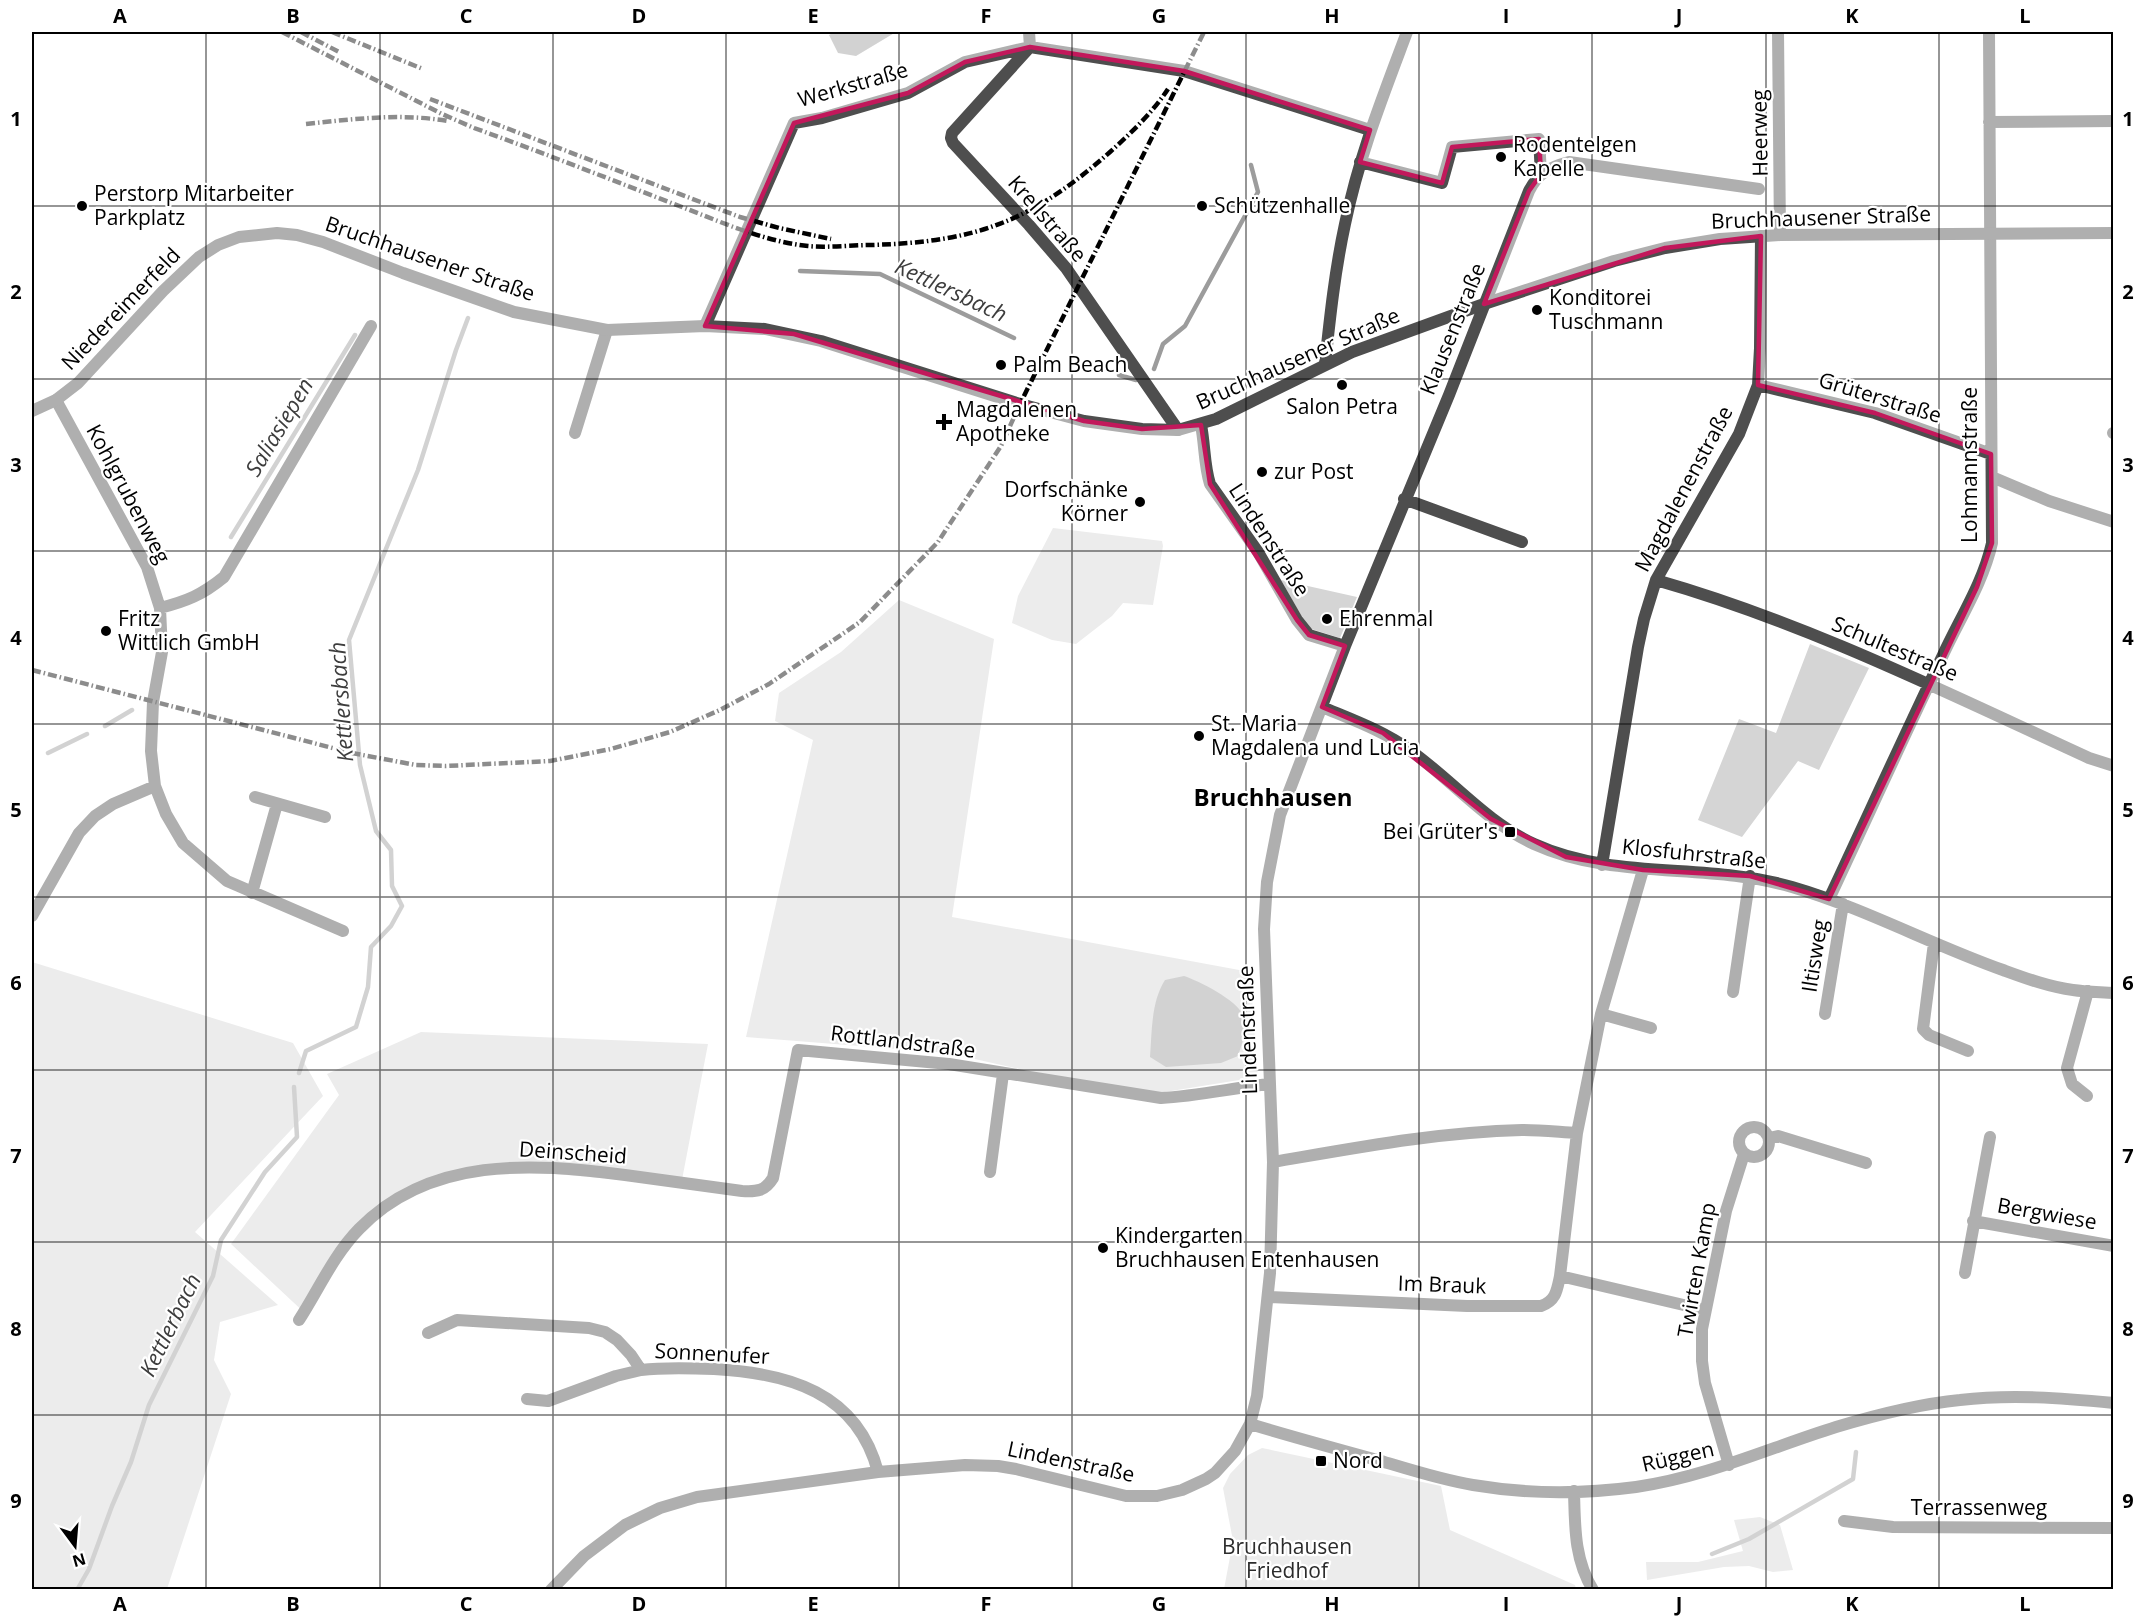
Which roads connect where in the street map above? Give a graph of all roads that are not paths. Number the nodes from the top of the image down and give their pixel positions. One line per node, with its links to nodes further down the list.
1 (1029, 32): 5 (street)
2 (1407, 32): 8 (street)
3 (1778, 32): 14 (street, Heerweg)
4 (1989, 32): 7 (street, Lohmannstraße)
5 (1030, 47): 8 (street); 19 (street, Werkstraße); 26 (street, Krellstraße)
6 (2114, 121): 7 (street)
7 (1989, 122): 12 (street, Lohmannstraße)
8 (1370, 130): 9 (street)
9 (1360, 162): 10 (street); 21 (street)
10 (1540, 174): 11 (street); 17 (street, Klausenstraße)
11 (1759, 189)
12 (1989, 232): 13 (street, Bruchhausener Straße); 14 (street, Bruchhausener Straße); 28 (street, Lohmannstraße)
13 (2114, 233)
14 (1780, 235): 15 (street, Bruchhausener Straße)
15 (1761, 236): 17 (street, Bruchhausener Straße); 22 (street, Magdalenenstraße)
16 (239, 237): 20 (street, Bruchhausener Straße); 23 (street, Niedereimerfeld)
17 (1484, 304): 21 (street, Bruchhausener Straße); 30 (street, Klausenstraße)
18 (371, 326): 34 (street)
19 (705, 326): 20 (street, Bruchhausener Straße); 26 (street, Bruchhausener Straße)
20 (607, 330): 27 (street)
21 (1325, 364): 25 (street, Bruchhausener Straße)
22 (1758, 385): 28 (street, Grüterstraße); 33 (street, Magdalenenstraße)
23 (56, 400): 24 (street, Niedereimerfeld); 34 (street, Kohlgrubenweg)
24 (32, 411)
25 (1201, 424): 26 (street, Bruchhausener Straße); 35 (street, Lindenstraße)
26 (1178, 430)
27 (575, 433)
28 (1991, 454): 29 (street, Lohmannstraße)
29 (1992, 477): 31 (street); 36 (street, Lohmannstraße)
30 (1404, 499): 32 (street); 35 (street, Klausenstraße)
31 (2114, 522)
32 (1522, 542)
33 (1656, 580): 36 (street, Schultestraße); 43 (street, Magdalenenstraße)
34 (160, 608): 39 (street, Kohlgrubenweg)
35 (1345, 646): 37 (street, Klausenstraße)
36 (1929, 684): 38 (street, Schultestraße); 47 (street, Lohmannstraße)
37 (1322, 707): 43 (street, Klosfuhrstraße); 61 (street, Lindenstraße)
38 (2114, 766)
39 (155, 786): 46 (street, Kohlgrubenweg); 49 (street)
40 (255, 797): 41 (street)
41 (277, 804): 42 (street); 46 (street)
42 (325, 817)
43 (1602, 865): 44 (street, Klosfuhrstraße)
44 (1643, 870): 45 (street, Klosfuhrstraße); 55 (street, Im Brauk)
45 (1749, 876): 47 (street, Klosfuhrstraße); 52 (street)
46 (252, 893): 50 (street, Kohlgrubenweg)
47 (1829, 899): 48 (street, Klosfuhrstraße)
48 (1843, 904): 51 (street, Klosfuhrstraße); 56 (street, Iltisweg)
49 (32, 916)
50 (343, 932)
51 (1934, 943): 53 (street, Klosfuhrstraße); 59 (street)
52 (1733, 992)
53 (2088, 992): 54 (street, Klosfuhrstraße); 62 (street)
54 (2114, 993)
55 (1601, 1014): 57 (street); 63 (street, Im Brauk)
56 (1825, 1014)
57 (1651, 1028)
58 (798, 1050): 60 (street, Rottlandstraße); 76 (street, Deinscheid)
59 (1968, 1051)
60 (1003, 1074): 61 (street, Rottlandstraße); 69 (street, Rottlandstraße)
61 (1269, 1084): 67 (street, Lindenstraße)
62 (2087, 1096)
63 (1577, 1133): 67 (street); 73 (street, Im Brauk)
64 (1990, 1137): 70 (street, Bergwiese)
65 (1769, 1138): 66 (street); 66 (street); 68 (street)
66 (1744, 1154): 75 (street, Twirten Kamp)
67 (1273, 1162): 74 (street, Lindenstraße)
68 (1866, 1163)
69 (990, 1172)
70 (1973, 1221): 71 (street, Bergwiese); 72 (street, Bergwiese)
71 (2114, 1246)
72 (1965, 1273)
73 (1560, 1276): 74 (street, Im Brauk); 75 (street)
74 (1268, 1297): 81 (street, Lindenstraße)
75 (1706, 1310): 82 (street, Twirten Kamp)
76 (299, 1320)
77 (428, 1333): 78 (street, Sonnenufer)
78 (641, 1370): 79 (street, Sonnenufer); 83 (street, Sonnenufer)
79 (527, 1399)
80 (2114, 1403): 82 (street, Rüggen)
81 (1250, 1424): 83 (street, Lindenstraße); 84 (street, Rüggen)
82 (1730, 1464): 84 (street, Rüggen)
83 (878, 1472): 87 (street, Lindenstraße)
84 (1574, 1491): 88 (street)
85 (1844, 1521): 86 (street, Terrassenweg)
86 (2114, 1528)
87 (552, 1588)
88 (1593, 1590)

